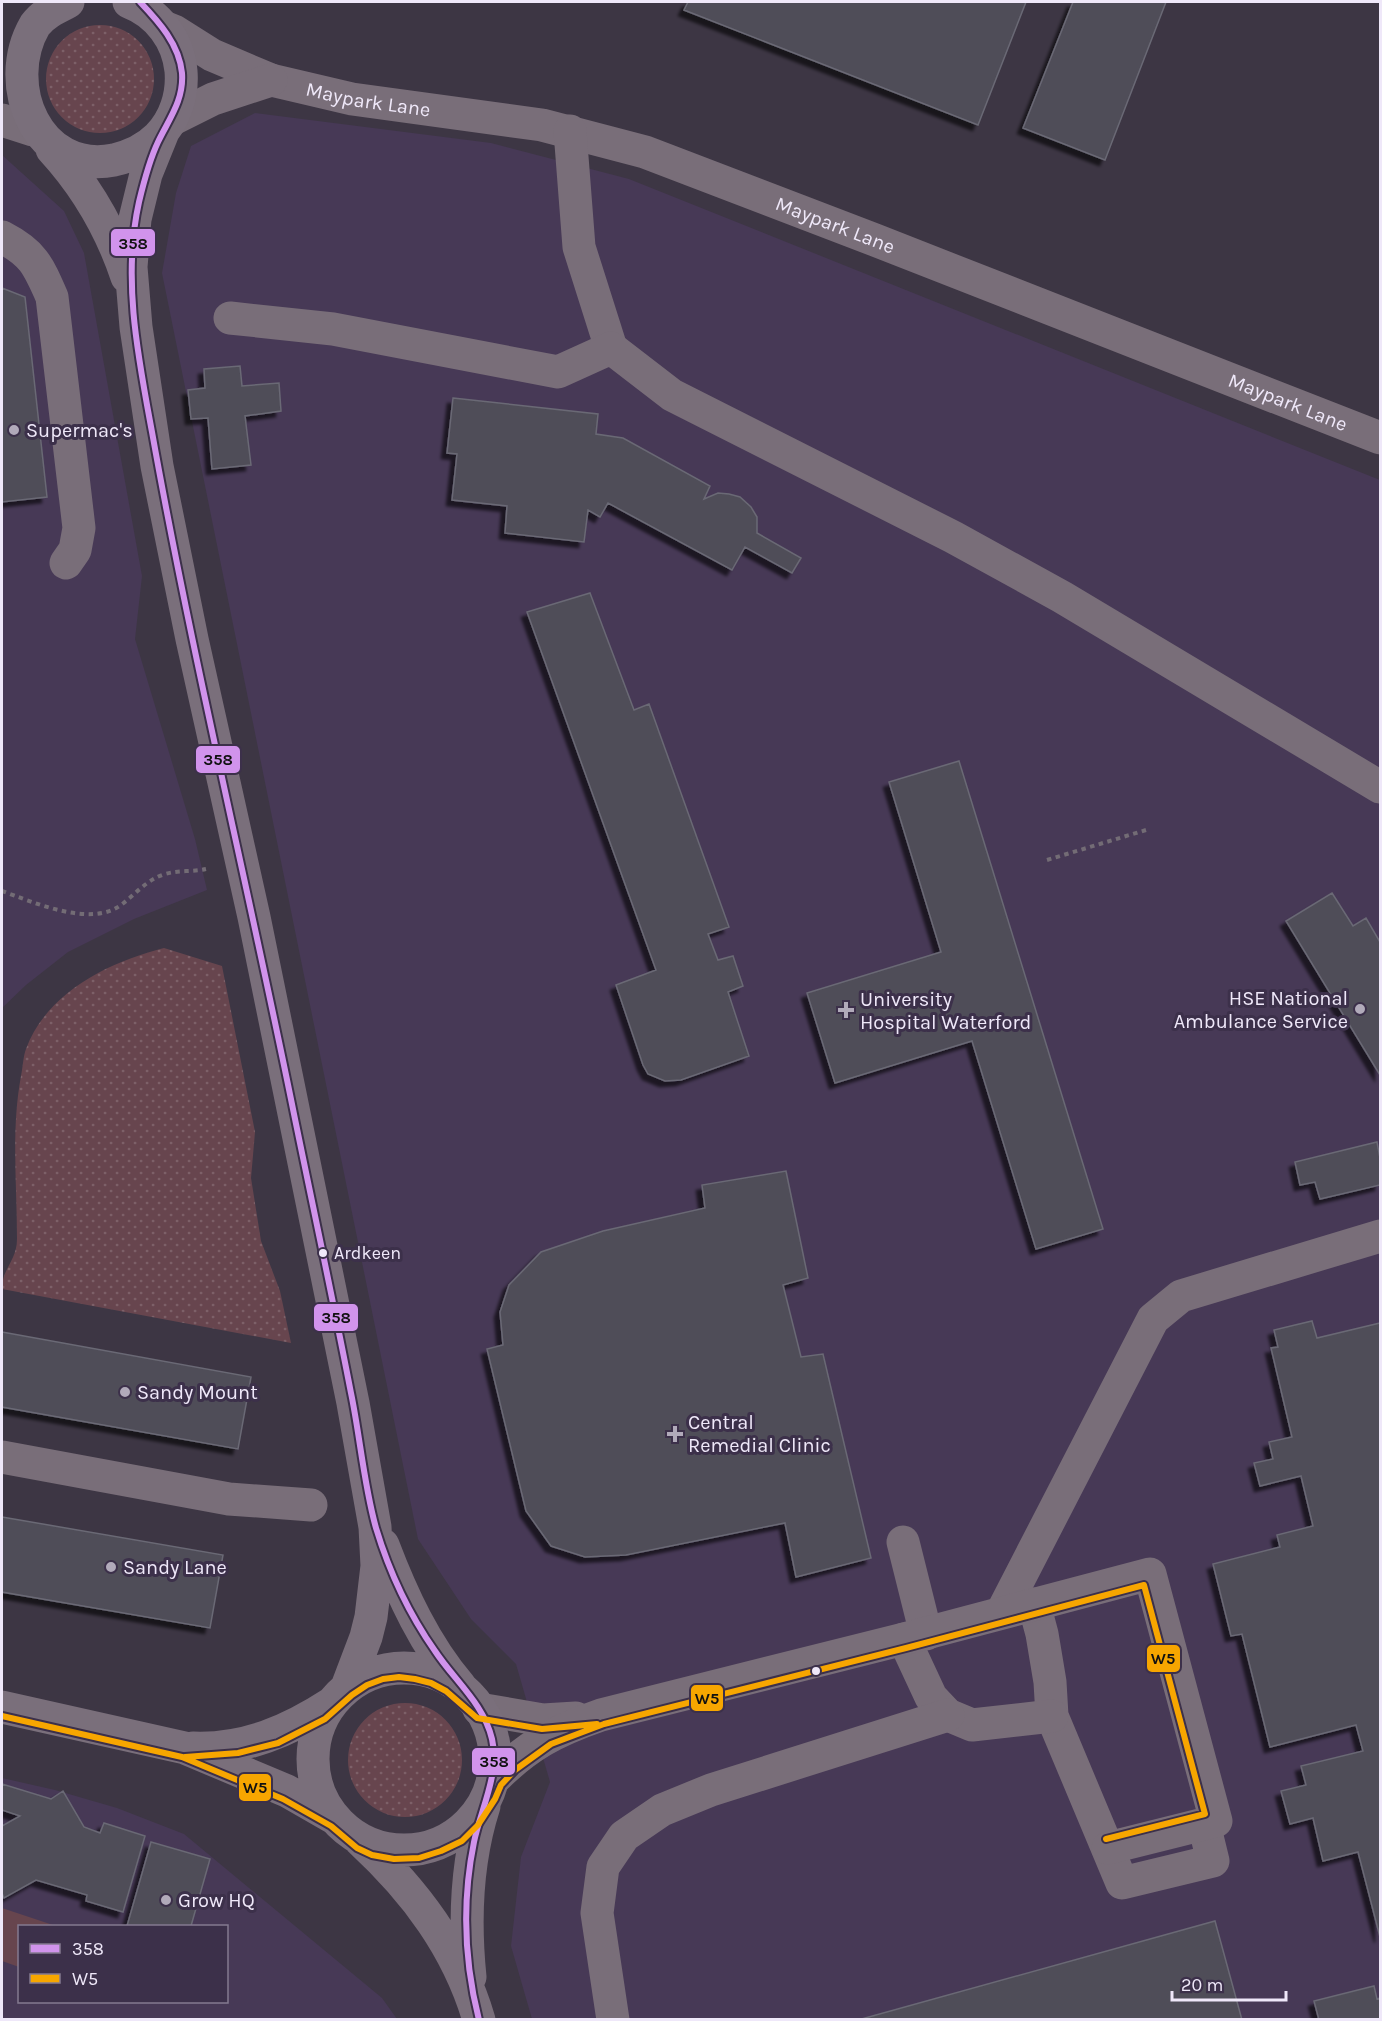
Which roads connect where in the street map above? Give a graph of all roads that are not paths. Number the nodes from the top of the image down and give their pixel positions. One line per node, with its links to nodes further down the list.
1 (41, 2): 4 (main road)
2 (68, 2): 4 (main road)
3 (146, 11): 5 (street, Maypark Lane); 7 (main road)
4 (15, 54): 9 (main road)
5 (271, 80): 7 (street); 8 (street, Maypark Lane)
6 (2, 120): 9 (street)
7 (167, 126): 9 (main road); 11 (main road)
8 (570, 132): 13 (street); 14 (street, Maypark Lane)
9 (40, 137): 11 (main road)
10 (2, 237): 15 (street)
11 (132, 293): 20 (main road)
12 (230, 318): 13 (street)
13 (611, 348): 16 (street)
14 (1380, 438)
15 (66, 563)
16 (1380, 787)
17 (1380, 1236): 23 (street)
18 (2, 1457): 19 (street)
19 (311, 1505)
20 (375, 1527): 25 (main road); 26 (main road)
21 (903, 1542): 24 (street)
22 (1034, 1604): 23 (street); 30 (street); 30 (street)
23 (1002, 1612): 24 (street)
24 (915, 1637): 28 (street); 29 (street)
25 (339, 1695): 26 (main road); 31 (main road); 33 (main road)
26 (474, 1702): 28 (street); 32 (main road)
27 (2, 1707): 31 (main road)
28 (602, 1715): 32 (street)
29 (948, 1715): 30 (street); 35 (street)
30 (1052, 1716)
31 (185, 1748): 33 (main road)
32 (490, 1787): 33 (main road); 34 (main road)
33 (348, 1829): 34 (main road)
34 (476, 2008)
35 (613, 2019)

